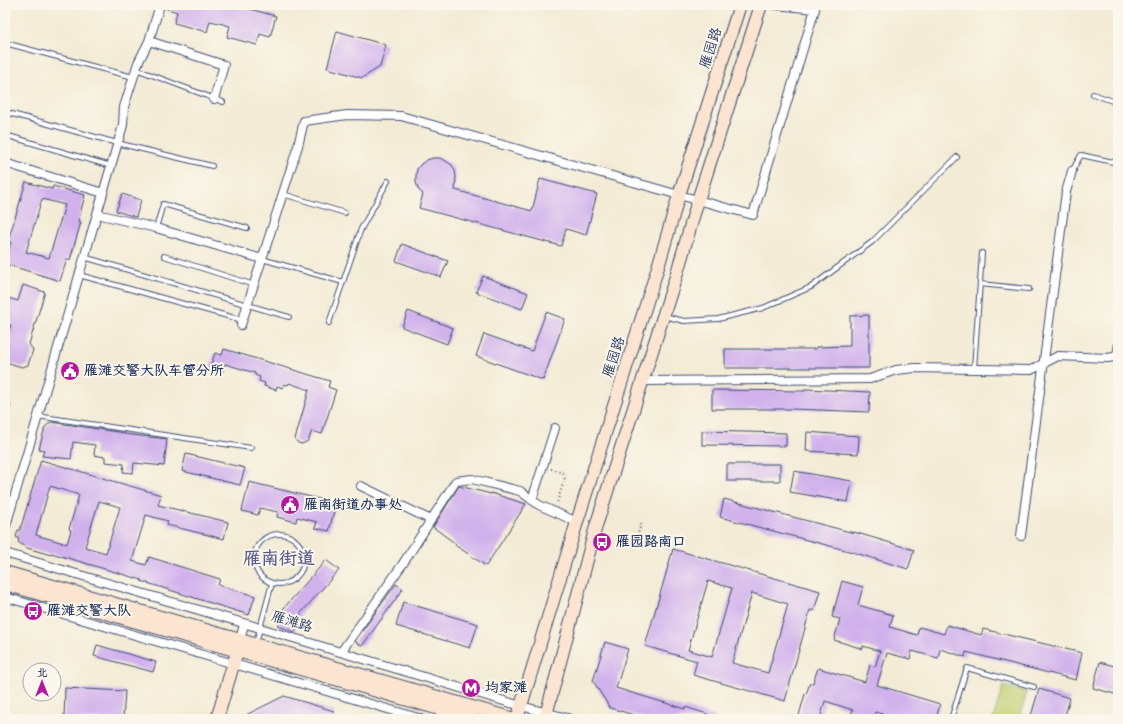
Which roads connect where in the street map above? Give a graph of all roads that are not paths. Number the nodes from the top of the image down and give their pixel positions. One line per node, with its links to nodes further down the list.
1 (160, 5): 5 (street)
2 (740, 5): 24 (main road, 雁园路)
3 (761, 5): 25 (main road)
4 (776, 5): 25 (street)
5 (150, 41): 7 (street); 9 (street)
6 (5, 43): 7 (lane)
7 (134, 73): 9 (lane); 14 (street)
8 (1094, 94): 11 (lane)
9 (214, 99): 10 (lane)
10 (223, 102)
11 (1118, 103)
12 (5, 112): 14 (lane)
13 (5, 135): 18 (lane)
14 (117, 143): 18 (street); 19 (lane)
15 (957, 157): 40 (lane)
16 (5, 163): 22 (street)
17 (1118, 163): 20 (lane)
18 (111, 166): 22 (street)
19 (212, 166)
20 (1072, 171): 46 (street)
21 (388, 181): 35 (lane)
22 (103, 193): 27 (street)
23 (283, 194): 24 (street); 26 (lane); 33 (street)
24 (679, 196): 25 (street); 57 (main road, 雁园路)
25 (698, 200): 40 (main road)
26 (345, 213)
27 (97, 214): 28 (street); 32 (street)
28 (156, 228): 29 (lane); 33 (street)
29 (247, 228)
30 (982, 253): 36 (lane)
31 (164, 256): 37 (lane)
32 (84, 257): 34 (street); 39 (lane)
33 (262, 258): 35 (lane); 37 (street)
34 (79, 275): 42 (lane); 51 (street)
35 (343, 282): 43 (lane)
36 (980, 284): 38 (lane); 47 (lane)
37 (254, 285): 39 (street)
38 (1029, 289)
39 (248, 305): 41 (lane); 42 (street)
40 (663, 316): 48 (main road)
41 (289, 317)
42 (242, 323)
43 (329, 323)
44 (1118, 337): 45 (lane)
45 (1117, 356): 46 (street)
46 (1044, 363): 47 (street); 59 (street)
47 (974, 369): 48 (street)
48 (643, 381): 73 (main road)
49 (5, 396): 50 (lane)
50 (5, 416)
51 (37, 416): 53 (lane); 58 (street)
52 (555, 428): 55 (street)
53 (251, 448)
54 (361, 486): 56 (street)
55 (532, 500): 56 (street); 57 (street)
56 (431, 520): 69 (street)
57 (577, 522): 72 (main road, 雁园路)
58 (5, 529)
59 (1021, 536)
60 (5, 553): 65 (street, 雁滩路)
61 (5, 572): 68 (main road)
62 (272, 583): 62 (lane); 66 (lane)
63 (5, 584): 68 (main road)
64 (5, 597): 70 (street)
65 (244, 624): 66 (street, 雁滩路); 68 (street)
66 (260, 628): 67 (lane); 69 (street, 雁滩路)
67 (256, 644): 68 (main road); 77 (main road)
68 (239, 646): 70 (main road); 76 (main road)
69 (341, 652): 72 (street, 雁滩路)
70 (233, 663): 74 (main road); 75 (street)
71 (1034, 687): 79 (lane)
72 (521, 706): 73 (street, 雁滩路); 77 (main road, 雁园路)
73 (546, 716): 78 (street, 雁滩路)
74 (217, 719)
75 (422, 719)
76 (474, 719)
77 (515, 719)
78 (571, 719)
79 (951, 719)

